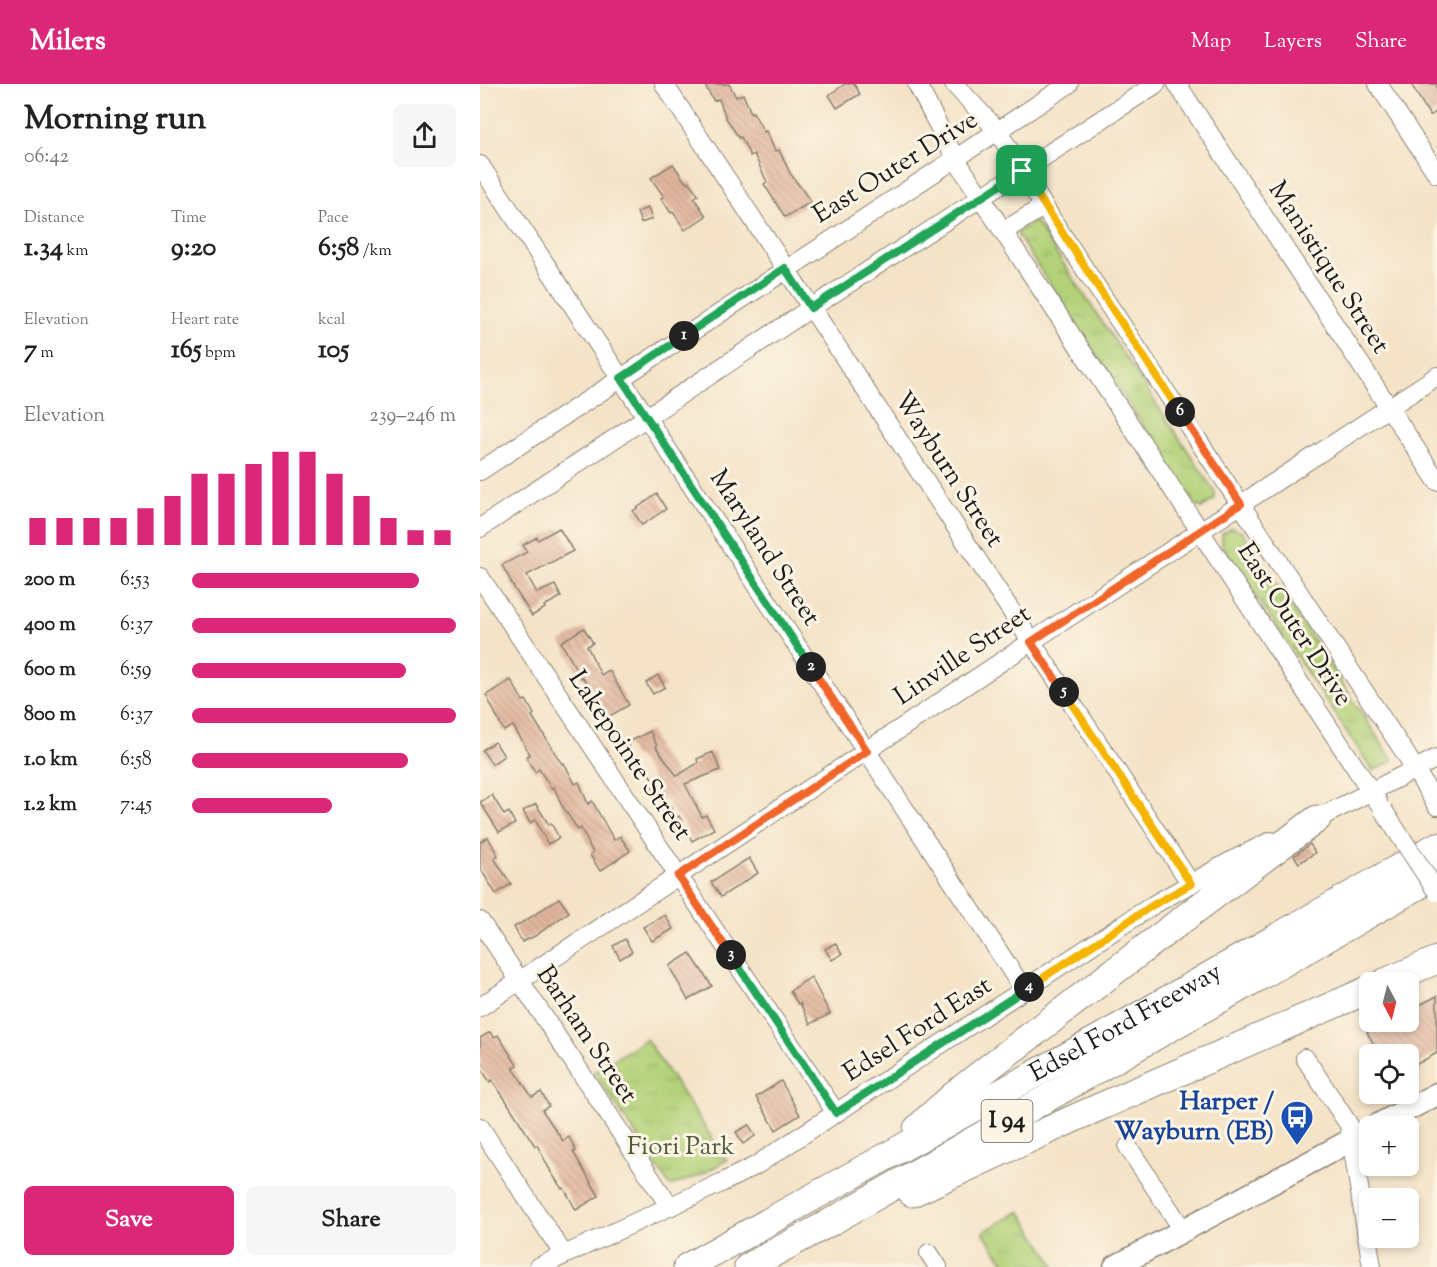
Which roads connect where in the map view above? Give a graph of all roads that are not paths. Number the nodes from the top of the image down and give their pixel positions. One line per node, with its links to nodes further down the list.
1 (664, 84): 16 (street, Wayburn Street)
2 (917, 84): 9 (street, East Outer Drive)
3 (954, 84): 8 (street)
4 (1069, 84): 8 (street)
5 (1156, 84): 11 (street)
6 (1177, 84): 20 (street, Manistique Street)
7 (1378, 84): 12 (street)
8 (997, 130): 9 (street, East Outer Drive); 11 (street, East Outer Drive)
9 (955, 158): 13 (street, East Outer Drive); 16 (street, East Outer Drive)
10 (480, 165): 19 (street, Maryland Street)
11 (1022, 171): 13 (street); 14 (street, East Outer Drive)
12 (1437, 174)
13 (981, 197): 15 (street, East Outer Drive); 17 (street)
14 (1044, 206): 15 (street); 24 (street, East Outer Drive)
15 (1004, 231): 26 (street, East Outer Drive)
16 (785, 268): 17 (street, Wayburn Street); 19 (street, East Outer Drive)
17 (811, 308): 21 (street); 28 (street, Wayburn Street)
18 (1437, 376): 20 (street, Linville Street)
19 (621, 378): 21 (street, Maryland Street); 22 (street, East Outer Drive)
20 (1389, 407): 23 (street, Manistique Street); 24 (street, Linville Street)
21 (647, 417): 25 (street); 29 (street, Maryland Street)
22 (480, 471)
23 (1437, 481)
24 (1241, 504): 26 (street, Linville Street); 31 (street, East Outer Drive)
25 (480, 528)
26 (1201, 530): 28 (street, Linville Street); 32 (street, East Outer Drive)
27 (480, 577): 37 (street, Lakepointe Street)
28 (1031, 642): 29 (street, Linville Street); 38 (street, Wayburn Street)
29 (867, 751): 37 (street, Linville Street); 44 (street, Maryland Street)
30 (1437, 758): 31 (street, Edsel Ford East)
31 (1419, 778): 32 (street, Edsel Ford East); 33 (street, East Outer Drive)
32 (1372, 791): 34 (street, Edsel Ford East); 39 (street, East Outer Drive, bridge)
33 (1437, 806)
34 (1317, 819): 38 (street, Edsel Ford East); 55 (highway)
35 (1437, 846): 55 (highway, Edsel Ford Freeway / I 94)
36 (1437, 875): 58 (highway, Edsel Ford Freeway / I 94)
37 (678, 876): 43 (street, Linville Street); 49 (street, Lakepointe Street)
38 (1191, 884): 44 (street, Edsel Ford East)
39 (1437, 892)
40 (480, 921): 43 (street, Barham Street)
41 (1437, 960): 42 (highway)
42 (1409, 972)
43 (520, 981): 46 (street, Linville Street); 57 (street, Barham Street)
44 (1024, 990): 49 (street, Edsel Ford East)
45 (1359, 994): 58 (highway)
46 (480, 1006)
47 (1305, 1058): 52 (street)
48 (1437, 1094): 50 (main road)
49 (836, 1113): 57 (street, Edsel Ford East)
50 (1395, 1116)
51 (480, 1127): 60 (street)
52 (1359, 1133)
53 (1359, 1136): 59 (main road)
54 (1128, 1147): 59 (street)
55 (893, 1153): 62 (highway, Edsel Ford Freeway / I 94)
56 (1364, 1176): 65 (street)
57 (670, 1207): 60 (street, Edsel Ford East)
58 (829, 1223): 63 (highway, Edsel Ford Freeway / I 94)
59 (1183, 1230): 64 (main road)
60 (564, 1255): 61 (street, Edsel Ford East)
61 (537, 1267)
62 (687, 1267)
63 (748, 1267)
64 (1115, 1267)
65 (1372, 1267)

